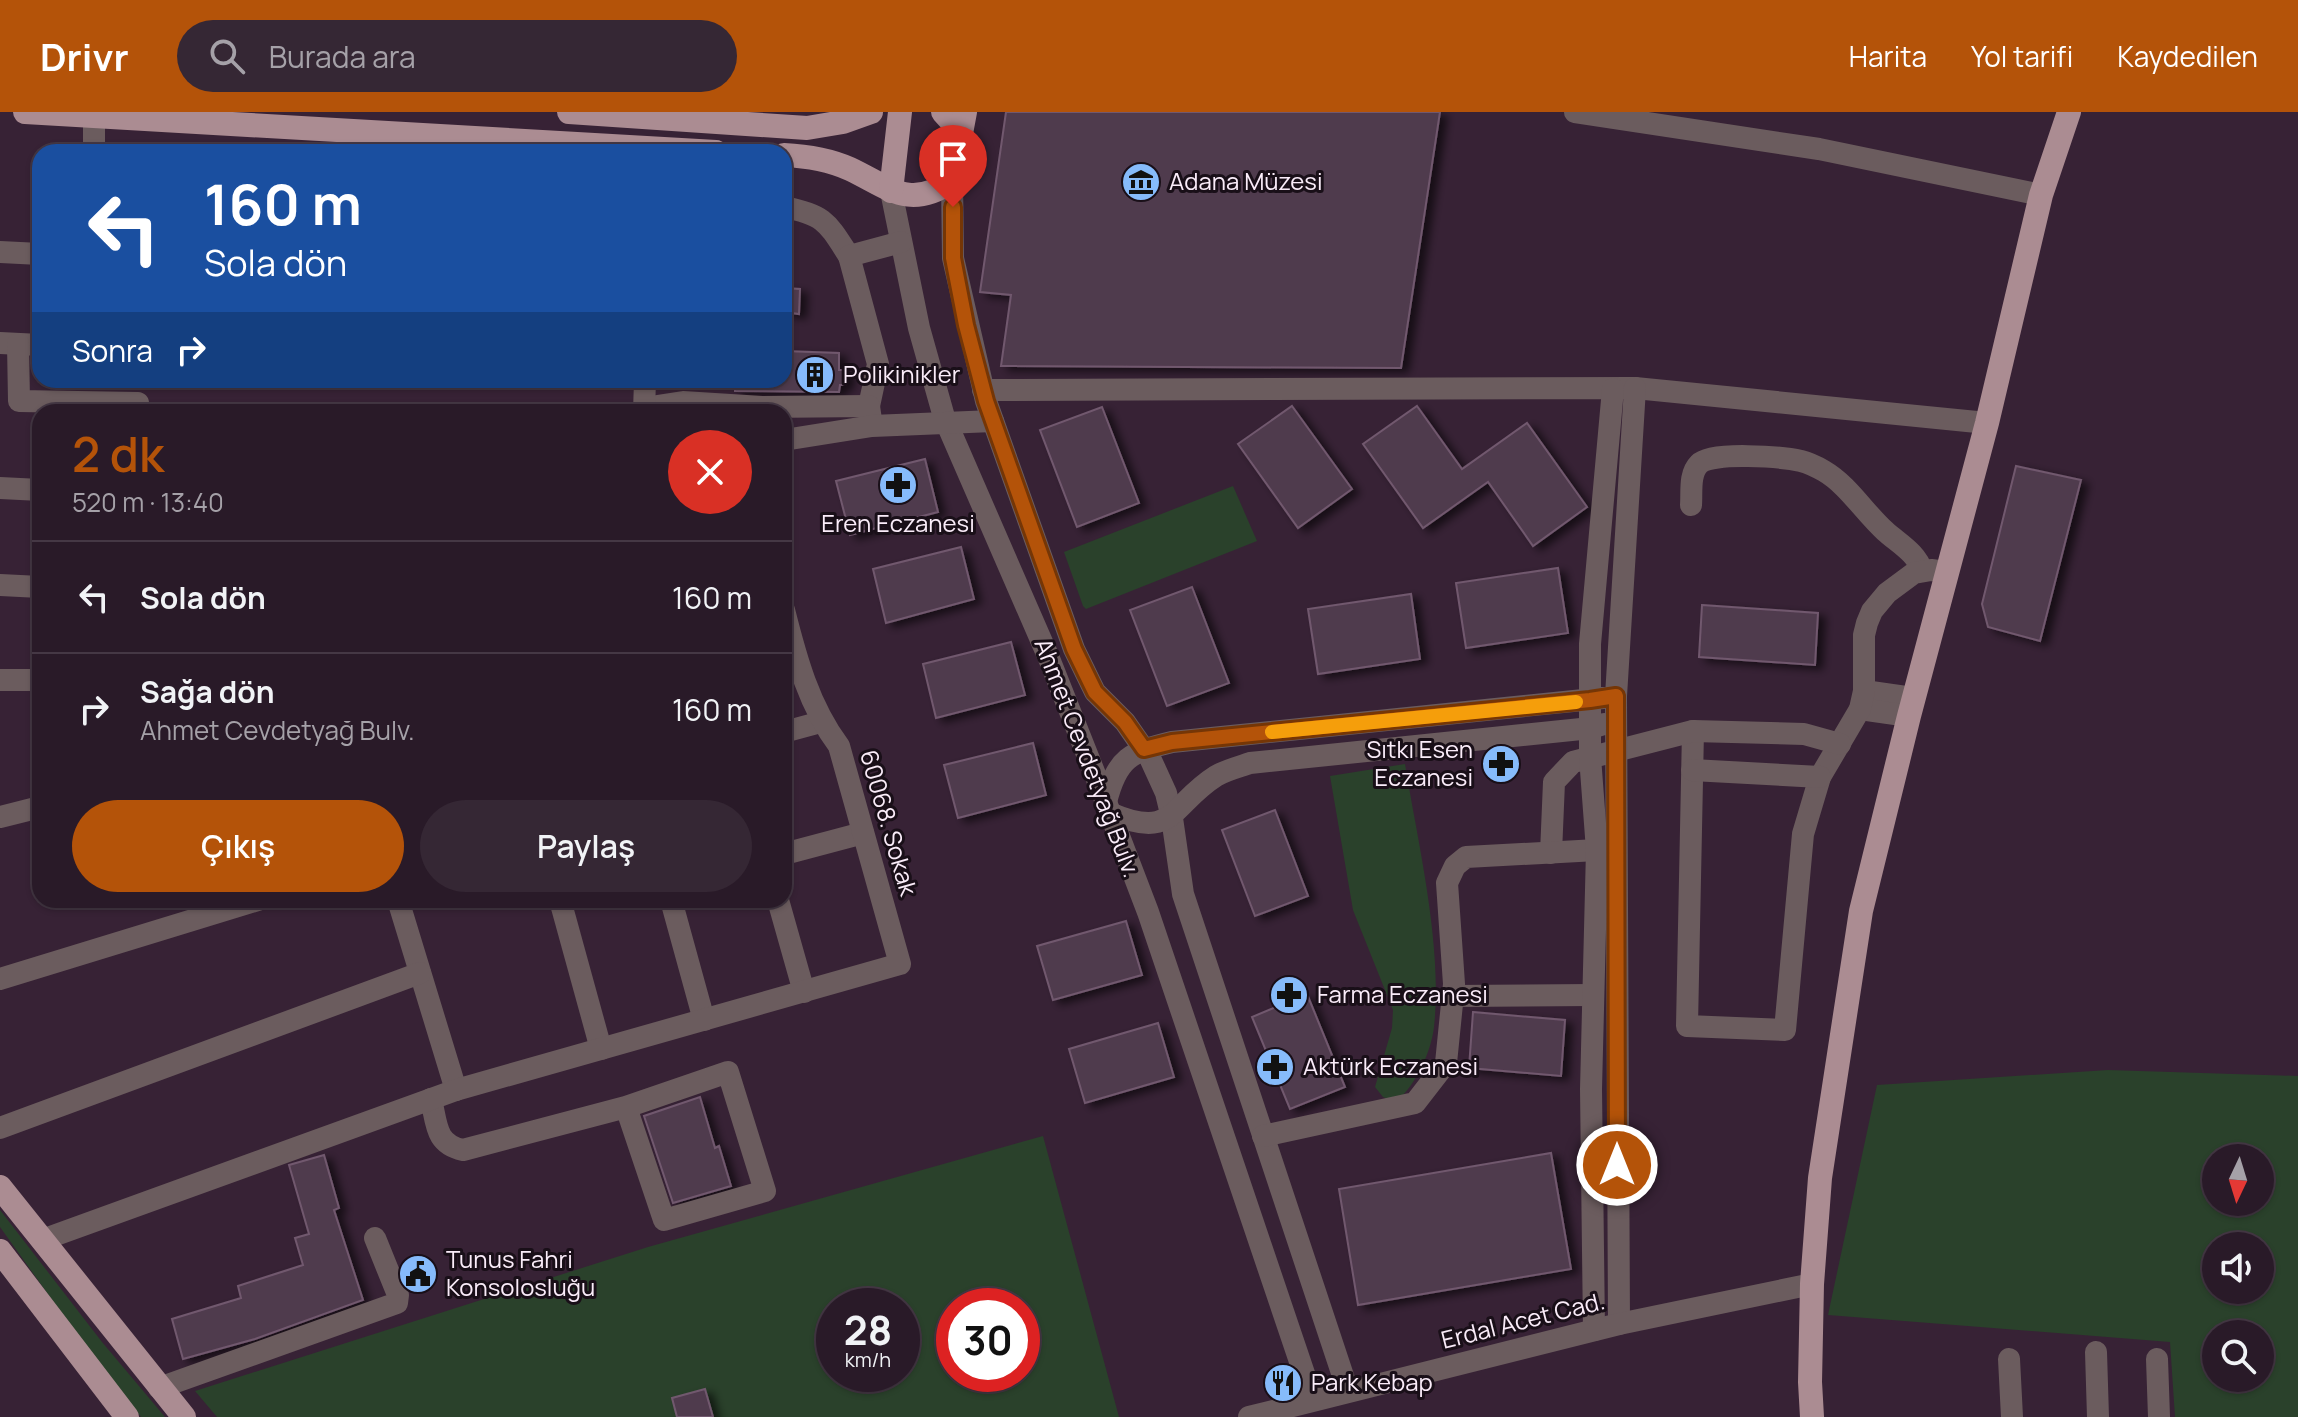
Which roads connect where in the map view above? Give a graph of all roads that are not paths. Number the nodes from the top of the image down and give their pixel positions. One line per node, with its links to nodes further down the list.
1 (25, 112): 10 (main road)
2 (569, 112): 9 (main road)
3 (871, 112): 9 (main road)
4 (900, 112): 16 (main road, Ahmet Cevdetyağ Bulv.)
5 (943, 112): 11 (main road)
6 (965, 112): 11 (main road, Ahmet Cevdetyağ Bulv.)
7 (1575, 112): 17 (street)
8 (2069, 112): 17 (main road)
9 (695, 116)
10 (94, 118): 12 (street); 13 (main road)
11 (960, 140): 15 (main road, Ahmet Cevdetyağ Bulv.)
12 (94, 144)
13 (477, 144)
14 (792, 155): 16 (main road)
15 (952, 181): 16 (main road); 25 (street, Ahmet Cevdetyağ Bulv.)
16 (891, 191): 19 (street, Ahmet Cevdetyağ Bulv.)
17 (2041, 195): 33 (main road)
18 (792, 209): 22 (street)
19 (901, 242): 22 (street); 32 (street, Ahmet Cevdetyağ Bulv.)
20 (0, 252): 21 (street)
21 (32, 254)
22 (849, 256): 30 (street)
23 (19, 344): 26 (street)
24 (1624, 389): 25 (street); 33 (street); 45 (street); 46 (street)
25 (983, 390): 31 (street, Ahmet Cevdetyağ Bulv.)
26 (138, 403)
27 (673, 404): 28 (street)
28 (706, 404)
29 (792, 411): 30 (street)
30 (870, 416): 32 (street); 34 (street)
31 (993, 421): 32 (street); 55 (street, Ahmet Cevdetyağ Bulv.)
32 (947, 422): 60 (street, Ahmet Cevdetyağ Bulv.)
33 (1987, 423): 39 (main road)
34 (792, 438)
35 (0, 488): 36 (street)
36 (32, 490)
37 (1691, 505): 38 (street)
38 (1922, 571): 39 (street); 47 (street)
39 (1947, 572): 48 (main road)
40 (0, 585): 41 (street)
41 (32, 587)
42 (792, 663): 50 (street, 60068. Sokak)
43 (0, 680): 44 (street)
44 (32, 680)
45 (1616, 696): 46 (street); 49 (street)
46 (1590, 700): 51 (street); 55 (street)
47 (1862, 700): 48 (street); 54 (street)
48 (1911, 707): 89 (main road)
49 (1617, 721): 51 (street); 56 (street)
50 (821, 722): 52 (street); 64 (street, 60068. Sokak)
51 (1591, 728): 57 (street); 63 (street)
52 (792, 730)
53 (1693, 731): 54 (street); 56 (street); 58 (street)
54 (1840, 744): 59 (street)
55 (1144, 749): 60 (street); 63 (street, Ahmet Cevdetyağ Bulv.)
56 (1617, 751): 57 (street); 90 (street)
57 (1590, 757): 65 (street); 67 (street)
58 (1692, 770): 59 (street); 59 (street)
59 (1820, 777)
60 (1108, 808): 63 (street); 97 (street, Ahmet Cevdetyağ Bulv.)
61 (32, 809): 62 (street)
62 (0, 817)
63 (1172, 818): 84 (street, Ahmet Cevdetyağ Bulv.)
64 (863, 833): 66 (street); 75 (street, 60068. Sokak)
65 (1597, 850): 67 (street); 76 (street)
66 (792, 852)
67 (1551, 853): 77 (street)
68 (232, 908): 74 (street)
69 (400, 908): 73 (street)
70 (562, 908): 79 (street)
71 (673, 908): 78 (street)
72 (780, 908): 75 (street)
73 (420, 973): 80 (street); 83 (street)
74 (0, 979)
75 (804, 992): 78 (street)
76 (1593, 995): 77 (street); 91 (street)
77 (1453, 996): 84 (street)
78 (704, 1020): 79 (street)
79 (601, 1049): 80 (street)
80 (456, 1090): 81 (street)
81 (431, 1099): 82 (street); 87 (street)
82 (626, 1107): 82 (street)
83 (0, 1128)
84 (1263, 1136): 96 (street, Ahmet Cevdetyağ Bulv.)
85 (0, 1187): 87 (main road)
86 (375, 1238): 95 (street)
87 (42, 1240): 95 (main road)
88 (4, 1266): 98 (main road)
89 (1812, 1284): 90 (street, Erdal Acet Cad.); 101 (main road)
90 (1619, 1324): 91 (street, Erdal Acet Cad.)
91 (1594, 1330): 96 (street, Erdal Acet Cad.)
92 (2096, 1352): 103 (street)
93 (2009, 1359): 102 (street)
94 (2157, 1359): 104 (street)
95 (159, 1388): 99 (main road)
96 (1348, 1391): 97 (street, Erdal Acet Cad.)
97 (1313, 1400): 100 (street, Erdal Acet Cad.)
98 (127, 1417)
99 (184, 1417)
100 (1249, 1417)
101 (1812, 1417)
102 (2012, 1417)
103 (2098, 1417)
104 (2159, 1417)

